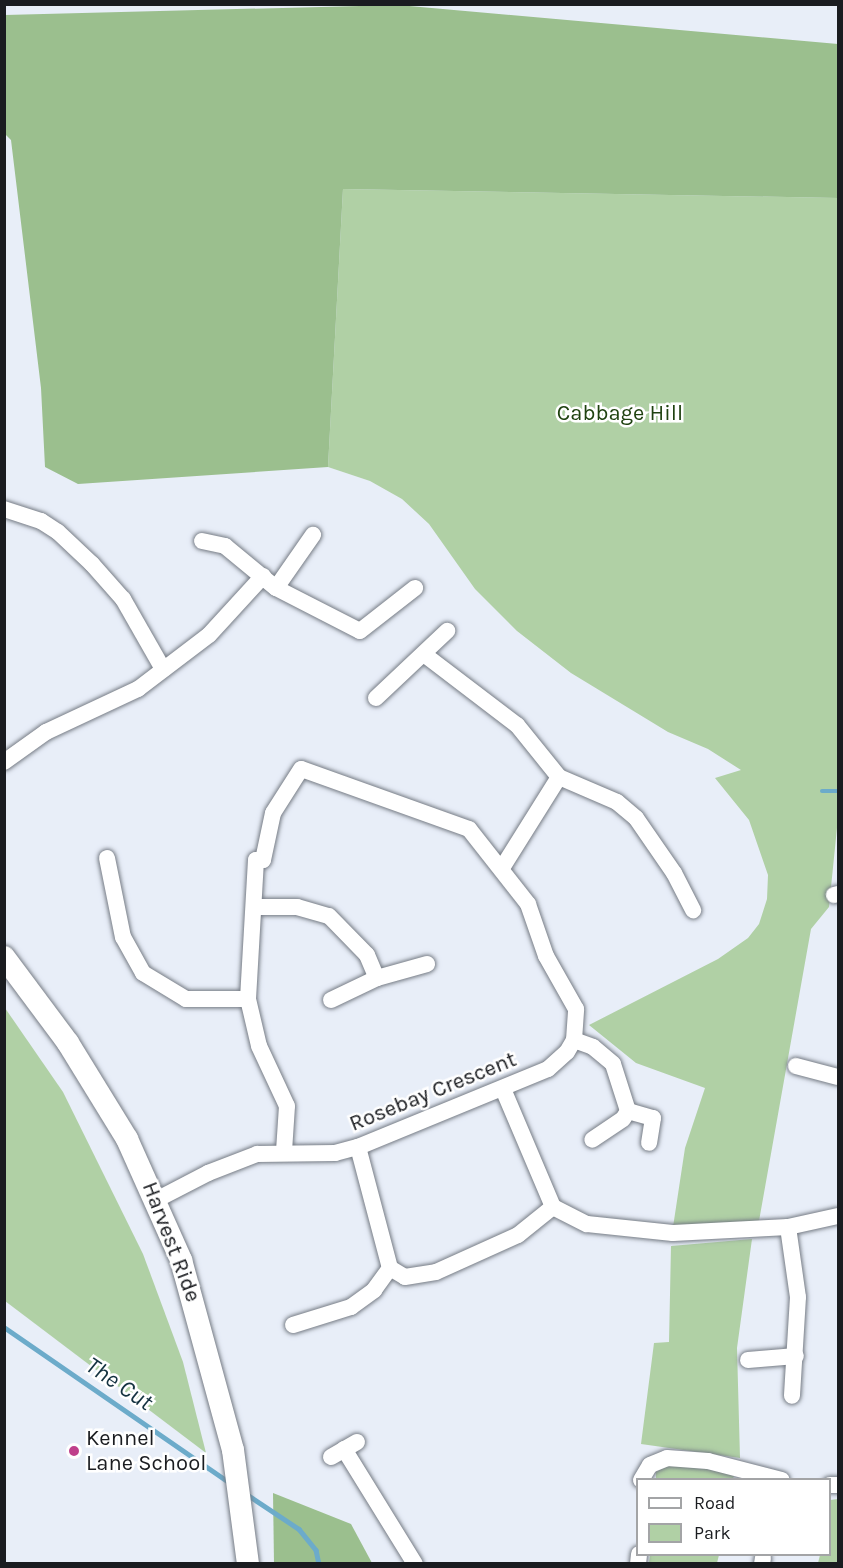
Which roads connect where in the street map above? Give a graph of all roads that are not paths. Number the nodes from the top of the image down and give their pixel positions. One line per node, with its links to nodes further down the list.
1 (4, 509): 9 (street)
2 (314, 535): 5 (street)
3 (202, 540): 4 (street)
4 (263, 576): 5 (street); 9 (street)
5 (276, 588): 6 (street)
6 (415, 588)
7 (447, 631): 8 (street)
8 (425, 655): 10 (street); 12 (street)
9 (163, 669): 11 (street)
10 (376, 698)
11 (4, 762)
12 (559, 777): 14 (street); 16 (street)
13 (107, 858): 20 (street)
14 (502, 868): 15 (street); 22 (street)
15 (255, 906): 19 (street); 20 (street)
16 (693, 910)
17 (4, 957): 31 (street, Harvest Ride)
18 (427, 964): 19 (street)
19 (377, 978): 21 (street)
20 (248, 999): 30 (street)
21 (331, 1000)
22 (574, 1040): 25 (street, Rosebay Crescent); 26 (street)
23 (795, 1066): 24 (street)
24 (838, 1077)
25 (502, 1089): 29 (street, Rosebay Crescent); 32 (street)
26 (628, 1111): 27 (street); 28 (street)
27 (592, 1140)
28 (650, 1143)
29 (358, 1147): 30 (street, Rosebay Crescent); 35 (street)
30 (284, 1151): 31 (street, Rosebay Crescent)
31 (156, 1200): 43 (street, Harvest Ride)
32 (553, 1207): 34 (street); 35 (street)
33 (838, 1216): 34 (street)
34 (788, 1227): 37 (street)
35 (390, 1268): 36 (street)
36 (292, 1325)
37 (796, 1356): 38 (street); 39 (street)
38 (748, 1360)
39 (792, 1396)
40 (344, 1449): 44 (street)
41 (642, 1478): 42 (street)
42 (778, 1478)
43 (248, 1560)
44 (416, 1563)

